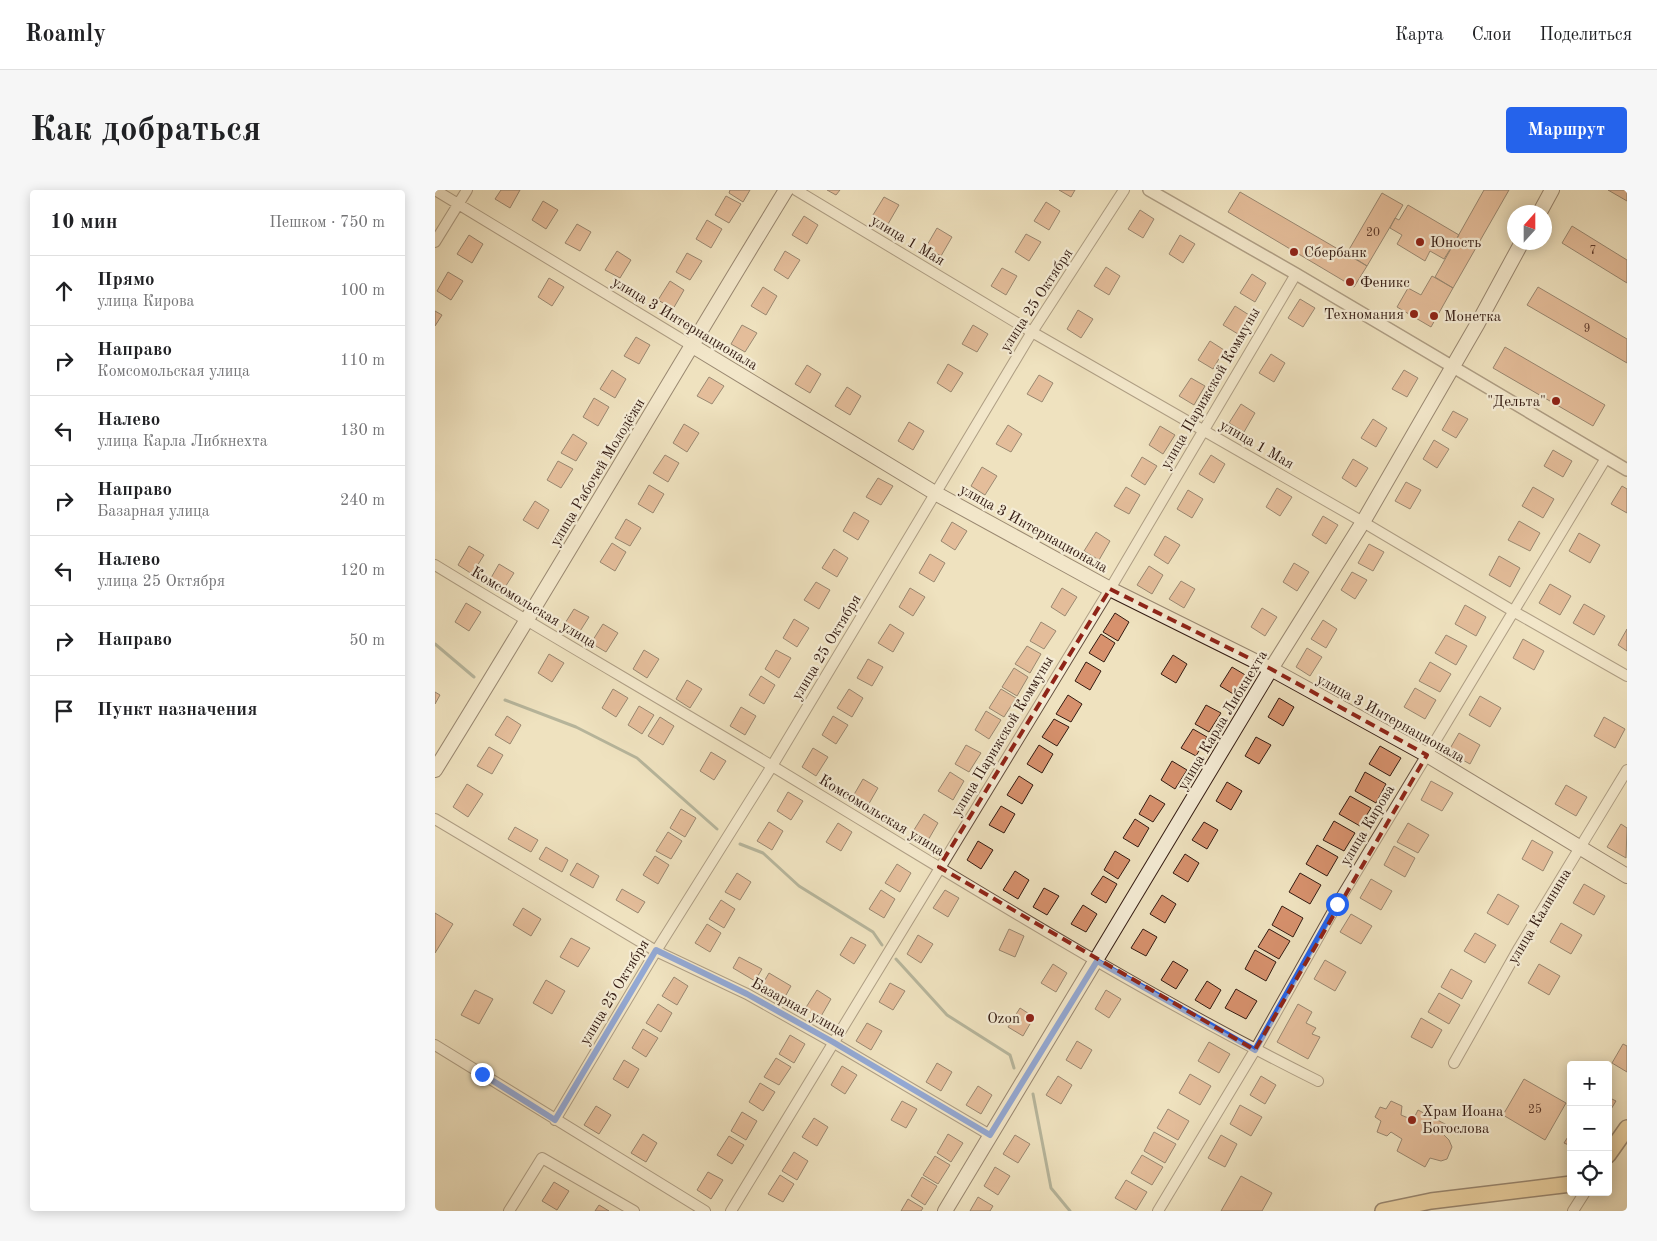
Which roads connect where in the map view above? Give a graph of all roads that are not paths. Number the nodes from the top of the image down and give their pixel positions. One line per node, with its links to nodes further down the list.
1 (435, 190): 8 (street, улица 3 Интернационала)
2 (467, 190): 8 (street)
3 (786, 190): 14 (main road, улица Рабочей Молодёжи)
4 (796, 190): 13 (street, улица 1 Мая)
5 (1125, 190): 13 (street, улица 25 Октября)
6 (1149, 190): 12 (street)
7 (1552, 190): 9 (main road)
8 (459, 204): 10 (street); 14 (street, улица 3 Интернационала)
9 (1543, 205)
10 (435, 242)
11 (1519, 250): 15 (main road, улица Карла Либкнехта)
12 (1296, 274): 15 (street); 16 (street, улица Парижской Коммуны)
13 (1032, 332): 16 (street, улица 1 Мая); 19 (street, улица 25 Октября)
14 (691, 345): 19 (main road, улица 3 Интернационала); 24 (main road, улица Рабочей Молодёжи)
15 (1453, 367): 17 (street); 20 (main road, улица Карла Либкнехта)
16 (1203, 431): 20 (street, улица 1 Мая); 22 (street, улица Парижской Коммуны)
17 (1606, 458): 18 (street); 23 (street, улица Кирова)
18 (1627, 470)
19 (935, 493): 22 (main road, улица 3 Интернационала); 28 (street, улица 25 Октября)
20 (1363, 522): 23 (street, улица 1 Мая); 25 (main road, улица Карла Либкнехта)
21 (435, 564): 24 (street, Комсомольская улица)
22 (1110, 588): 25 (main road, улица 3 Интернационала); 33 (street, улица Парижской Коммуны)
23 (1513, 611): 26 (street, улица 1 Мая); 27 (street, улица Кирова)
24 (527, 621): 28 (street, Комсомольская улица); 29 (main road, улица Рабочей Молодёжи)
25 (1271, 669): 27 (main road, улица 3 Интернационала); 36 (main road, улица Карла Либкнехта)
26 (1627, 676)
27 (1427, 756): 32 (main road, улица 3 Интернационала); 39 (street, улица Кирова)
28 (773, 766): 33 (street, Комсомольская улица); 35 (street, улица 25 Октября)
29 (435, 770)
30 (1627, 770): 32 (street, улица Калинина)
31 (435, 819): 35 (street, Базарная улица)
32 (1580, 848): 34 (main road, улица 3 Интернационала); 40 (street, улица Калинина)
33 (939, 867): 36 (street, Комсомольская улица); 37 (street, улица Парижской Коммуны)
34 (1627, 876)
35 (656, 950): 37 (street, Базарная улица); 42 (street, улица 25 Октября)
36 (1097, 961): 39 (street, Комсомольская улица); 44 (main road, улица Карла Либкнехта)
37 (833, 1042): 44 (street, Базарная улица); 51 (street, улица Парижской Коммуны)
38 (435, 1045): 42 (street)
39 (1255, 1050): 41 (street, Комсомольская улица); 53 (street, улица Кирова)
40 (1455, 1063)
41 (1318, 1081)
42 (555, 1120): 50 (street)
43 (1627, 1128): 45 (main road)
44 (990, 1135): 52 (main road, улица Карла Либкнехта)
45 (1611, 1151)
46 (1567, 1184): 54 (main road)
47 (1582, 1196): 55 (street)
48 (509, 1211): 49 (street)
49 (634, 1211)
50 (705, 1211)
51 (731, 1211)
52 (945, 1211)
53 (1158, 1211)
54 (1383, 1211)
55 (1573, 1211)

